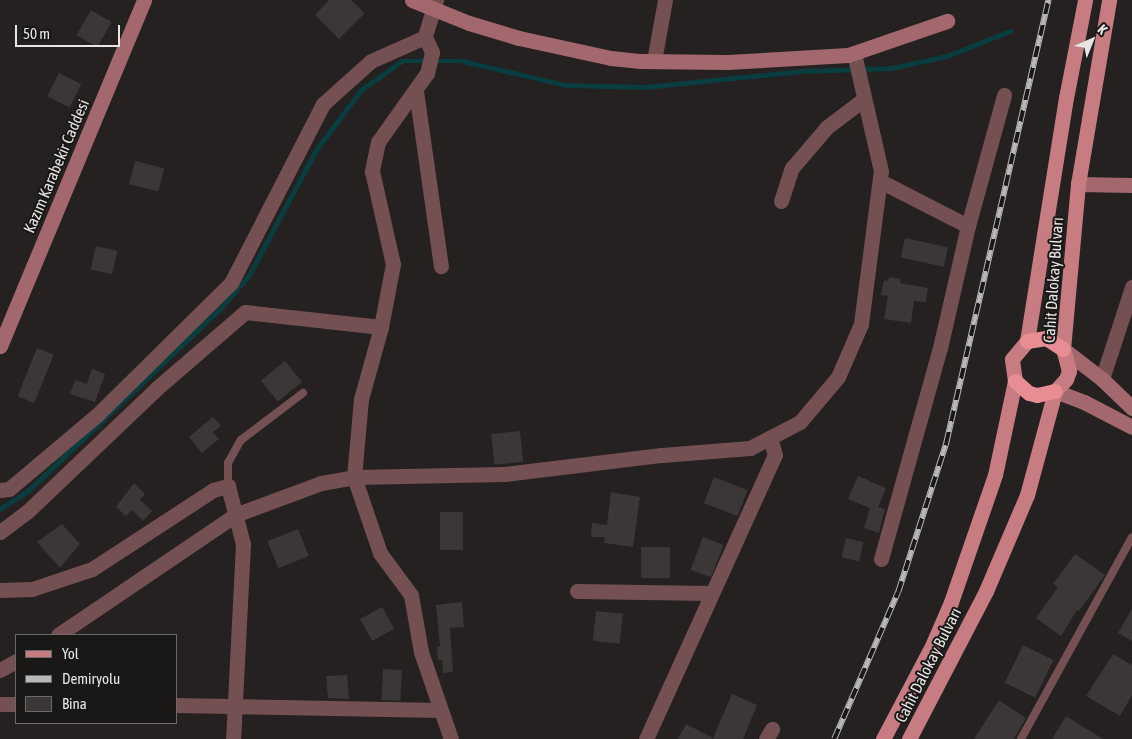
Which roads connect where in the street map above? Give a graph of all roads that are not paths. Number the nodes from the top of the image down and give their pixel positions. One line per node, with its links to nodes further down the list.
1 (144, 0): 23 (street, Kazım Karabekir Caddesi)
2 (412, 0): 6 (street)
3 (665, 0): 10 (street)
4 (1085, 0): 22 (main road, Cahit Dalokay Bulvarı)
5 (1109, 0): 15 (main road, Cahit Dalokay Bulvarı)
6 (433, 5): 8 (street); 10 (street)
7 (947, 20): 9 (street)
8 (425, 37): 11 (street); 34 (street)
9 (855, 58): 10 (street); 13 (street)
10 (654, 61)
11 (416, 91): 19 (street); 21 (street)
12 (1004, 95): 18 (street)
13 (864, 99): 14 (street); 17 (street)
14 (880, 180): 18 (street); 31 (street)
15 (1078, 184): 16 (street); 24 (main road, Cahit Dalokay Bulvarı)
16 (1132, 185)
17 (781, 201)
18 (968, 226): 38 (street)
19 (442, 266)
20 (1132, 287): 25 (street)
21 (381, 326): 32 (street); 36 (street)
22 (1027, 340): 24 (highway); 26 (main road, Cahit Dalokay Bulvarı)
23 (0, 346)
24 (1063, 348): 25 (street); 27 (main road, Cahit Dalokay Bulvarı)
25 (1102, 379): 29 (street)
26 (1015, 381): 27 (highway); 53 (main road, Cahit Dalokay Bulvarı)
27 (1055, 391): 30 (street); 54 (main road, Cahit Dalokay Bulvarı)
28 (303, 392): 33 (lane)
29 (1132, 408)
30 (1132, 427)
31 (770, 438): 32 (street); 41 (street)
32 (354, 477): 35 (street); 49 (street)
33 (228, 486): 35 (street); 39 (street)
34 (0, 490)
35 (235, 515): 42 (street); 48 (street)
36 (0, 532)
37 (1132, 537): 55 (lane)
38 (881, 559)
39 (0, 590)
40 (577, 591): 41 (street)
41 (711, 593): 52 (street)
42 (59, 634)
43 (15, 662): 44 (street)
44 (0, 670)
45 (0, 704): 46 (street)
46 (15, 704)
47 (178, 705): 48 (street)
48 (233, 707): 49 (street); 50 (street)
49 (440, 710): 51 (street)
50 (233, 739)
51 (451, 739)
52 (646, 739)
53 (883, 739)
54 (909, 739)
55 (1021, 739)

